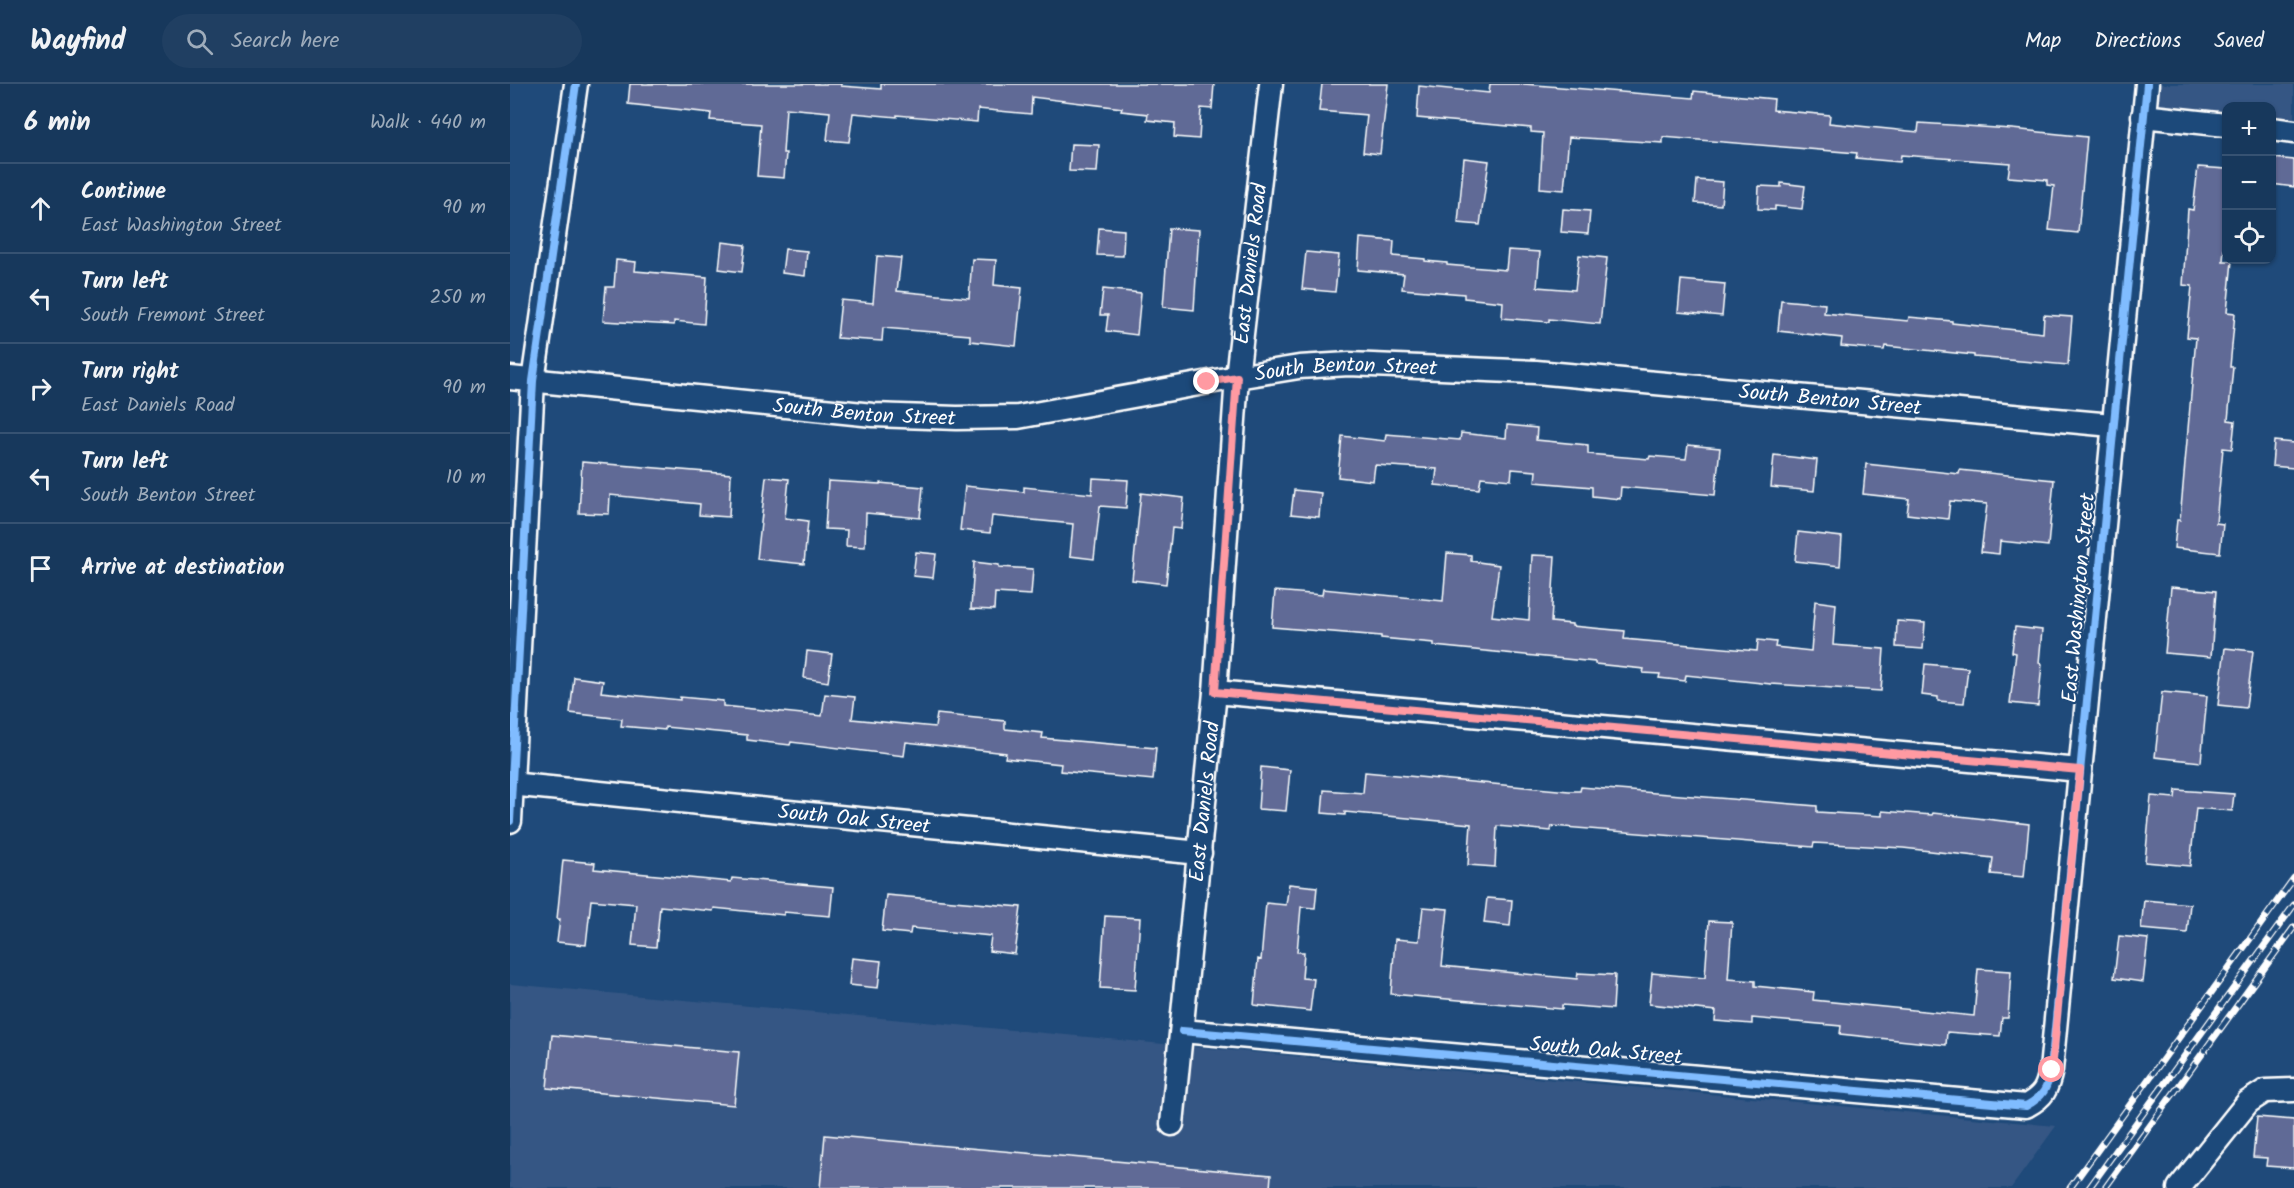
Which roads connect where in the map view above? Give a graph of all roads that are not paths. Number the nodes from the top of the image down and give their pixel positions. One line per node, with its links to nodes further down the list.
1 (576, 84): 10 (street)
2 (1271, 84): 8 (street, East Daniels Road)
3 (2146, 84): 4 (street, East Washington Street)
4 (2143, 116): 5 (street); 11 (street, East Washington Street)
5 (2222, 125)
6 (2276, 130): 7 (street)
7 (2294, 132)
8 (1237, 377): 10 (street, South Benton Street); 11 (street, South Benton Street); 12 (street, East Daniels Road)
9 (510, 378): 10 (street, South Benton Street)
10 (533, 381): 14 (street)
11 (2112, 425): 13 (street, East Washington Street)
12 (1215, 692): 13 (street); 16 (street, East Daniels Road)
13 (2080, 770): 19 (street, East Washington Street)
14 (511, 784): 15 (street); 16 (street, South Oak Street)
15 (510, 821)
16 (1200, 853): 17 (street, East Daniels Road)
17 (1182, 1031): 19 (street, South Oak Street); 20 (street, East Daniels Road)
18 (2294, 1090): 21 (street)
19 (2026, 1106)
20 (1172, 1124)
21 (2179, 1188)

